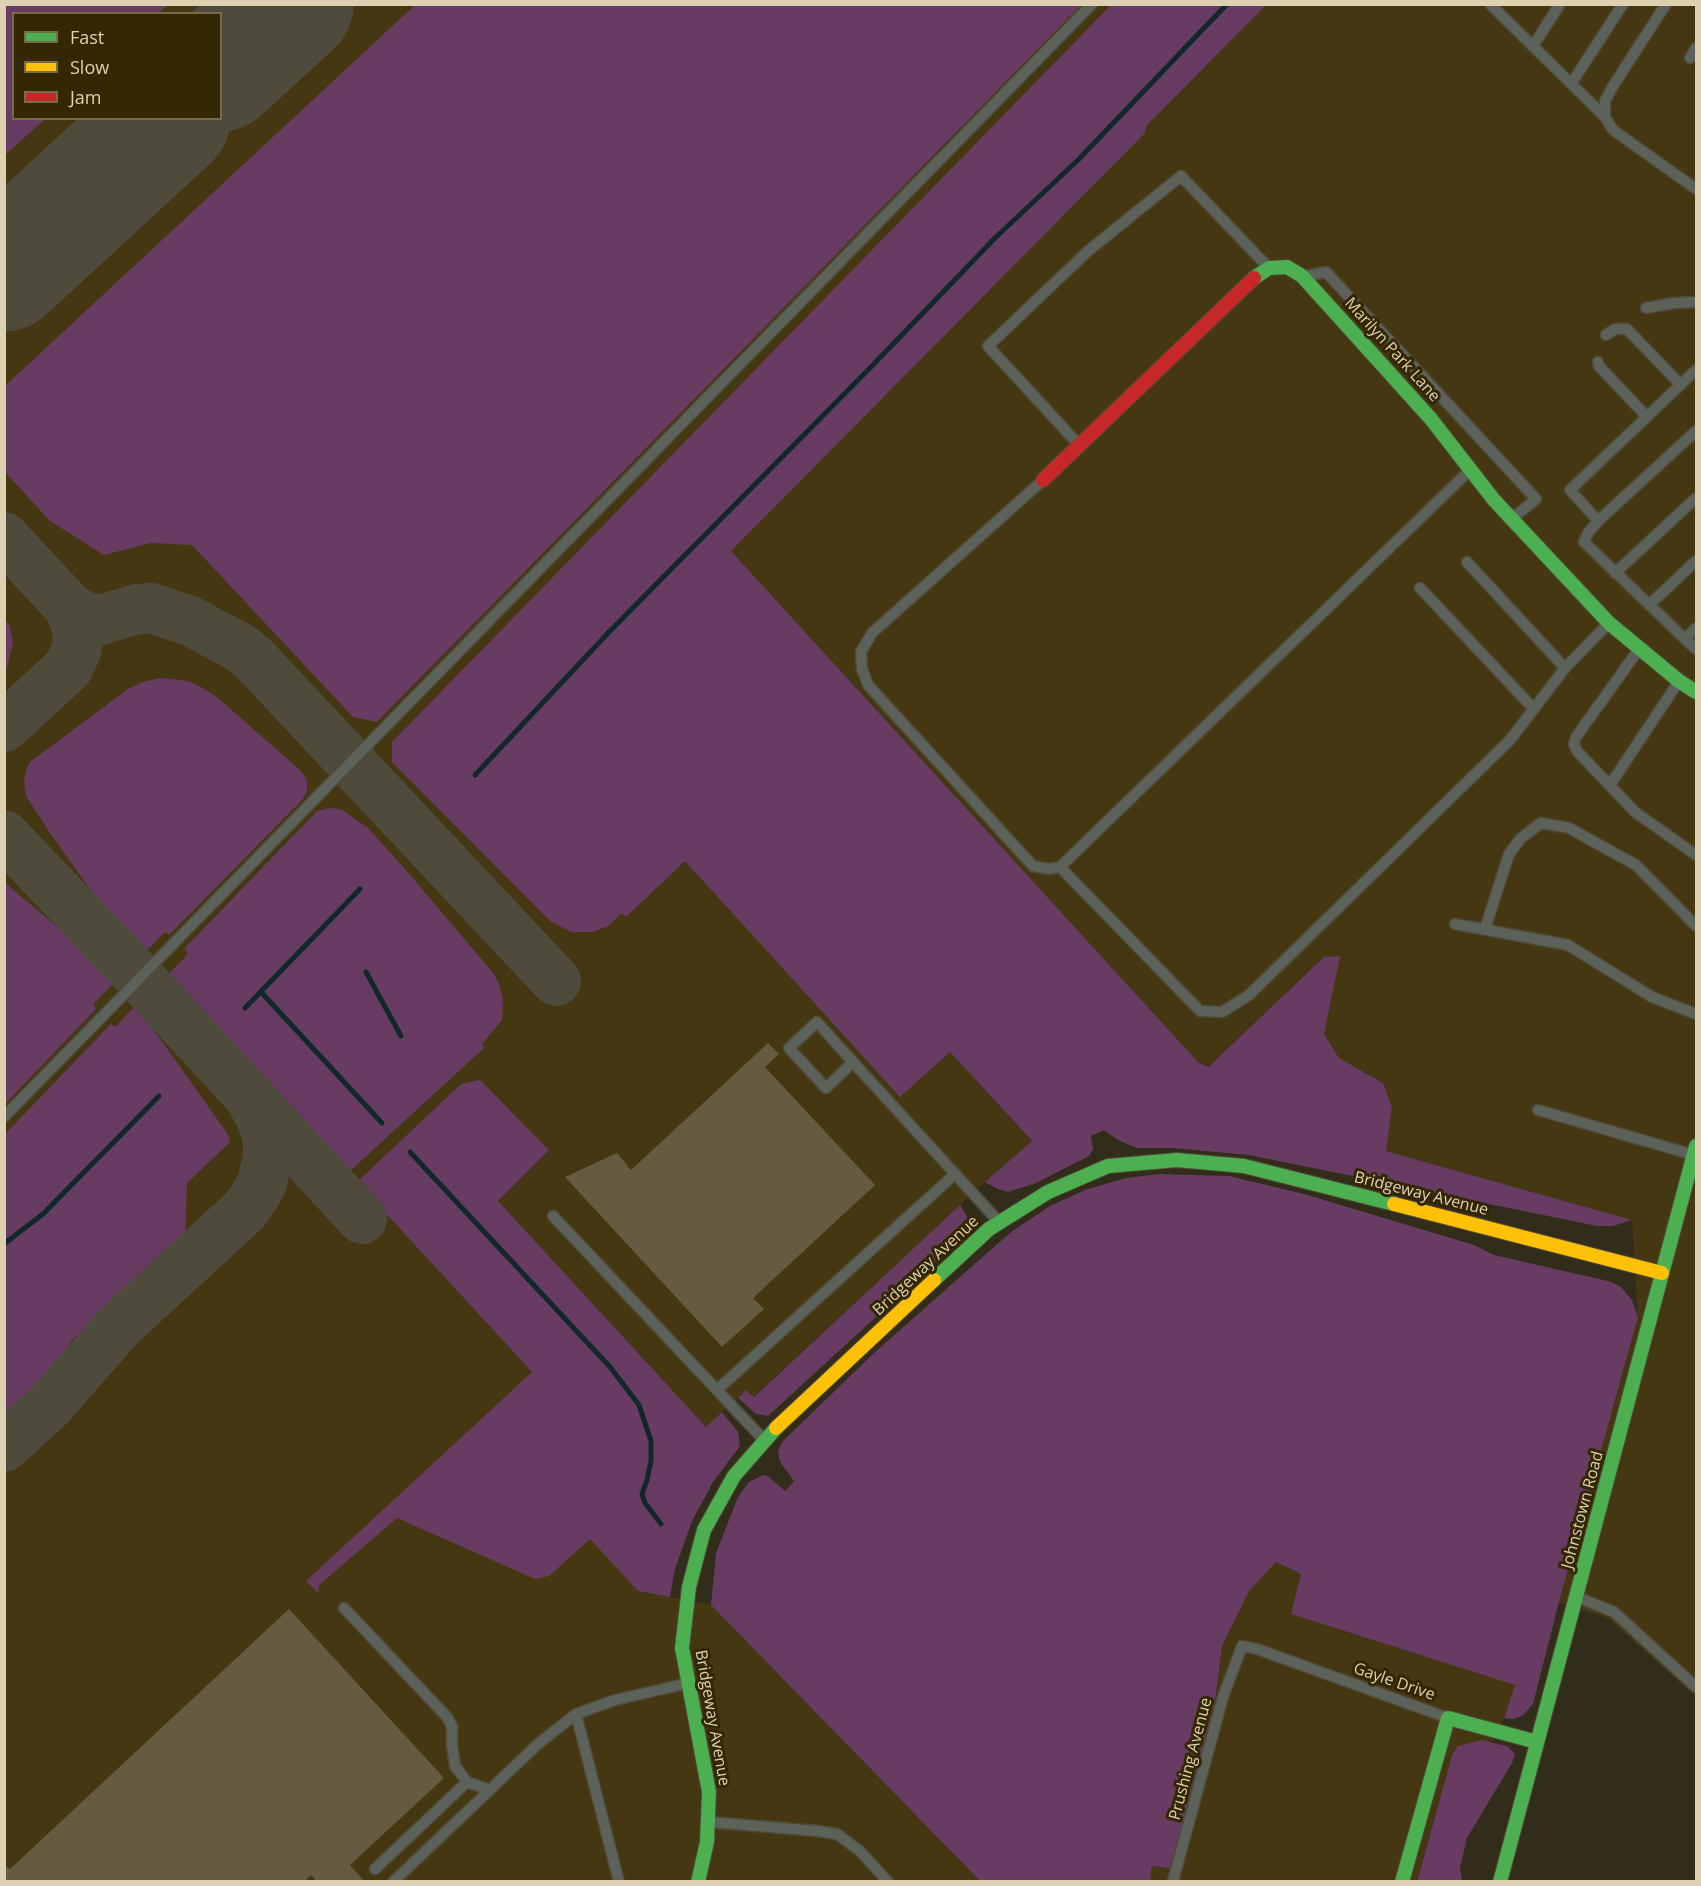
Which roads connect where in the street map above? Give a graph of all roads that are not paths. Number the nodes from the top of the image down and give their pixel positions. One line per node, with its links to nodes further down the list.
1 (1092, 4): 49 (lane)
2 (1560, 4): 6 (lane)
3 (1623, 4): 7 (lane)
4 (1666, 4): 8 (lane)
5 (1495, 6): 6 (lane)
6 (1533, 46): 7 (lane)
7 (1571, 84): 8 (lane)
8 (1605, 117): 9 (lane)
9 (1696, 189)
10 (1269, 268): 11 (street); 20 (street); 20 (lane)
11 (1302, 276): 21 (street, Marilyn Park Lane); 24 (lane)
12 (1696, 302): 13 (lane)
13 (1646, 308)
14 (1606, 335): 17 (lane)
15 (1598, 362): 18 (lane)
16 (1696, 370): 17 (lane)
17 (1681, 385): 18 (lane)
18 (1647, 417): 25 (lane)
19 (1696, 432): 25 (lane)
20 (1079, 445): 22 (street)
21 (1470, 470): 24 (street, Marilyn Park Lane); 42 (lane)
22 (1043, 480): 42 (lane)
23 (1696, 498): 28 (lane)
24 (1512, 519): 31 (street, Marilyn Park Lane)
25 (1598, 521): 28 (lane)
26 (1696, 561): 30 (lane)
27 (1467, 562): 36 (lane)
28 (1615, 573): 30 (lane)
29 (1420, 588): 39 (lane)
30 (1649, 605): 33 (lane)
31 (1609, 623): 34 (street, Marilyn Park Lane); 36 (lane)
32 (1696, 628): 33 (lane)
33 (1685, 639): 35 (lane)
34 (1640, 648): 37 (street, Marilyn Park Lane); 40 (lane)
35 (1696, 649)
36 (1565, 668): 39 (lane)
37 (1679, 681): 38 (street, Marilyn Park Lane); 40 (lane)
38 (1696, 692)
39 (1534, 709): 42 (lane)
40 (1610, 785): 41 (lane)
41 (1696, 855)
42 (1060, 867)
43 (1455, 924): 45 (lane)
44 (1696, 926): 45 (lane)
45 (1485, 929): 46 (lane)
46 (1696, 1014)
47 (853, 1062): 47 (lane); 51 (lane)
48 (1538, 1110): 50 (lane)
49 (4, 1117)
50 (1695, 1151): 54 (street, Johnstown Road)
51 (955, 1174): 53 (lane); 55 (lane)
52 (553, 1216): 55 (lane)
53 (999, 1222): 54 (street, Bridgeway Avenue); 56 (street, Bridgeway Avenue)
54 (1662, 1273): 57 (street, Johnstown Road)
55 (717, 1390): 56 (lane)
56 (764, 1441): 60 (street, Bridgeway Avenue)
57 (1577, 1597): 61 (lane); 64 (street, Johnstown Road)
58 (344, 1608): 65 (lane)
59 (1242, 1646): 63 (lane, Gayle Drive); 73 (lane, Prushing Avenue)
60 (689, 1683): 62 (lane); 67 (street, Bridgeway Avenue)
61 (1696, 1687)
62 (576, 1714): 66 (lane); 71 (lane)
63 (1449, 1718): 64 (street, Gayle Drive); 74 (street)
64 (1537, 1742): 75 (street, Johnstown Road)
65 (468, 1782): 66 (lane); 68 (lane)
66 (490, 1790): 70 (lane)
67 (709, 1822): 69 (lane); 72 (street, Bridgeway Avenue)
68 (375, 1869)
69 (884, 1880)
70 (393, 1881)
71 (618, 1881)
72 (698, 1881)
73 (1174, 1881)
74 (1402, 1881)
75 (1500, 1881)

